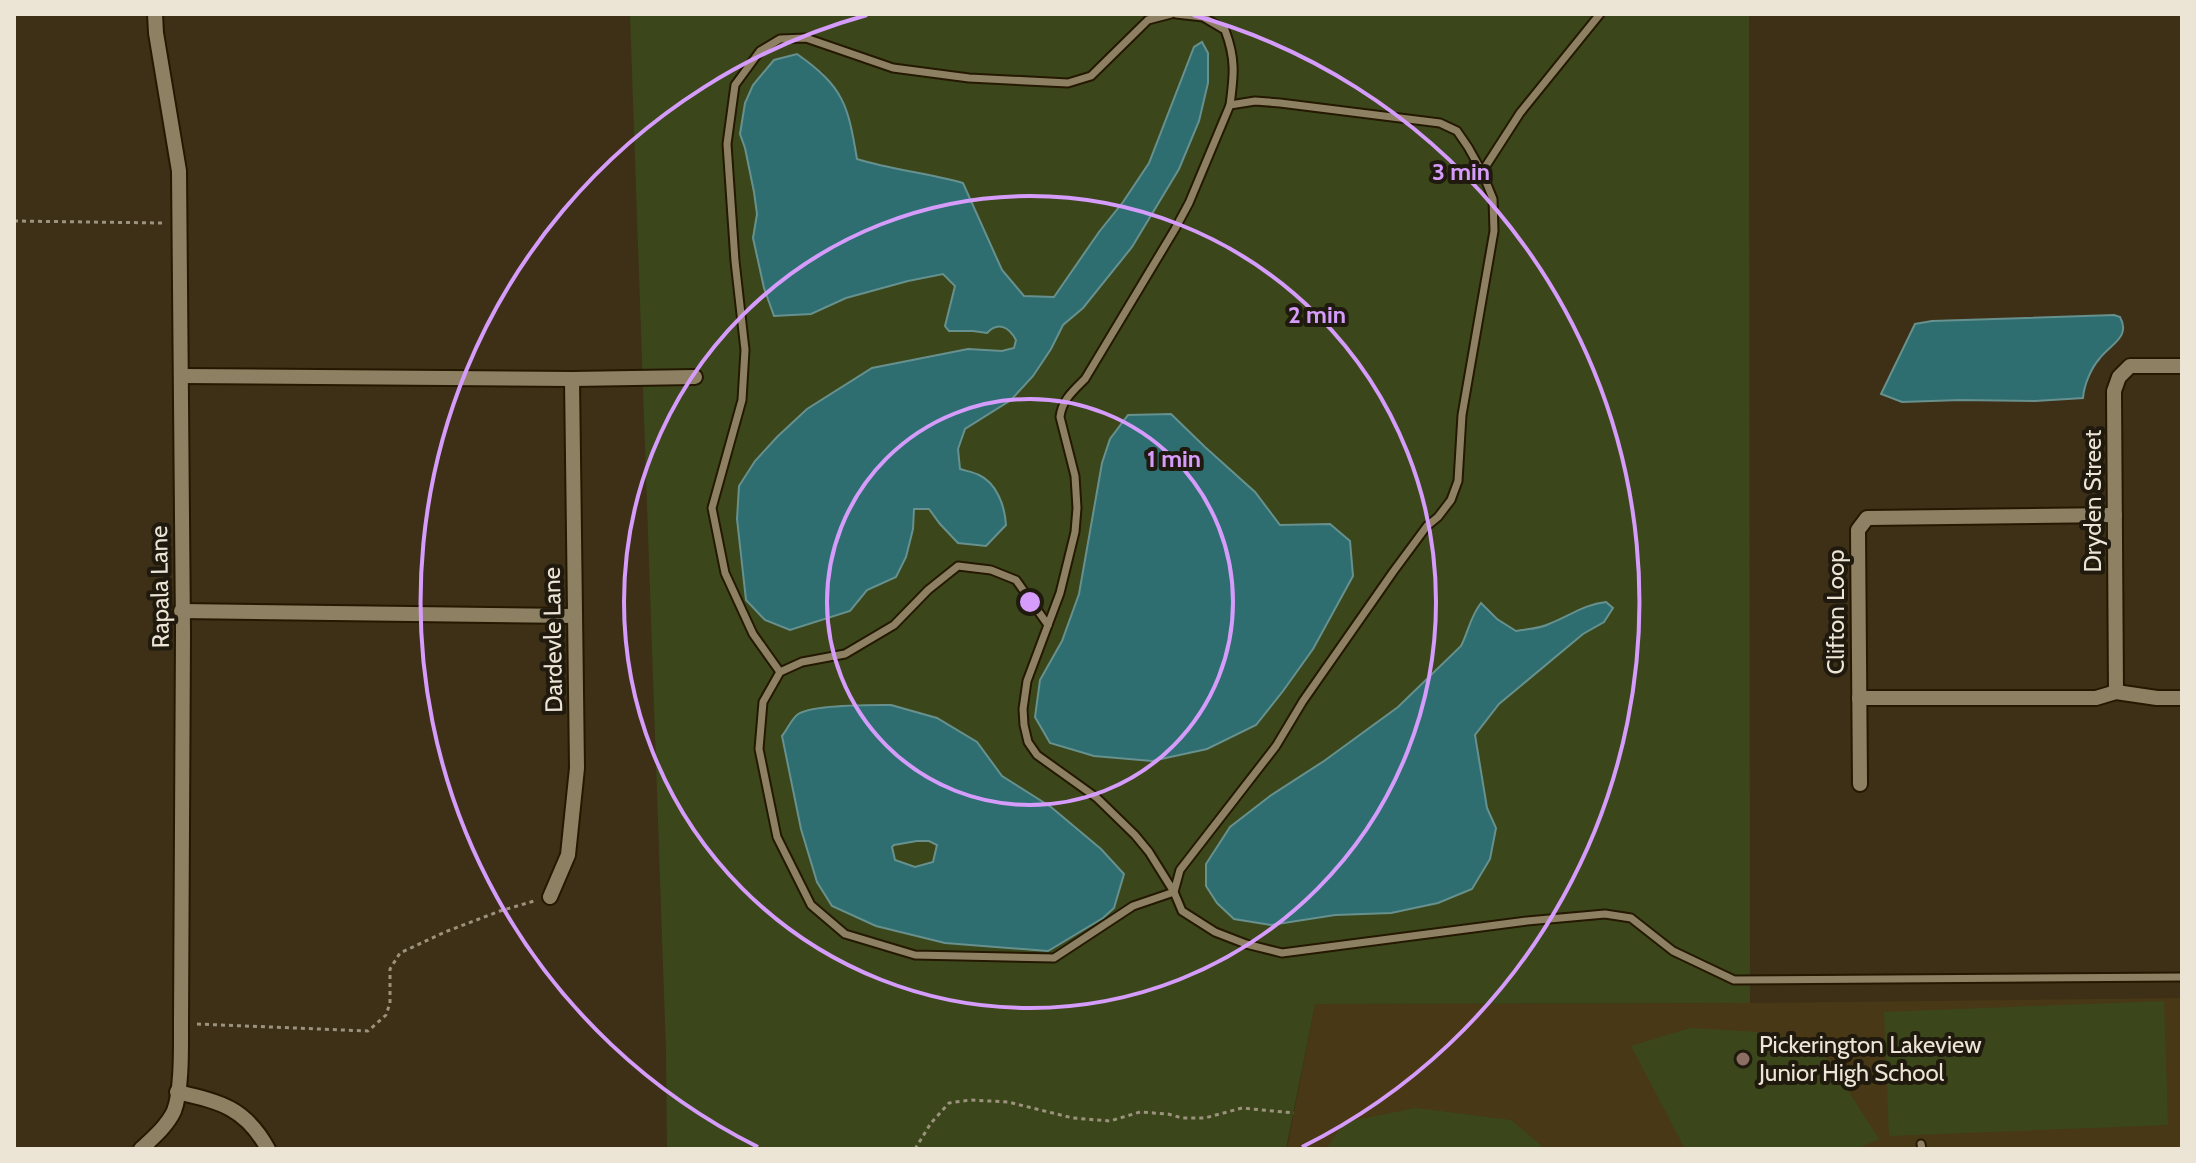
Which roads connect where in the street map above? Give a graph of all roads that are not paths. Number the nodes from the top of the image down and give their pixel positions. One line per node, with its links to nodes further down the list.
1 (155, 14): 7 (street, Rapala Lane)
2 (1174, 14): 4 (lane); 14 (lane)
3 (1600, 14): 5 (lane)
4 (1230, 105): 5 (lane); 13 (lane)
5 (1482, 172): 19 (lane)
6 (2182, 366): 10 (street, Dryden Street)
7 (181, 376): 9 (street); 11 (street, Rapala Lane)
8 (695, 377): 9 (street)
9 (572, 379): 12 (street, Dardevle Lane)
10 (2115, 515): 15 (street, Dryden Street); 16 (street, Clifton Loop)
11 (181, 611): 12 (street); 22 (street, Rapala Lane)
12 (574, 616): 20 (street, Dardevle Lane)
13 (1048, 625): 14 (lane); 19 (lane)
14 (780, 672): 19 (lane)
15 (2116, 692): 16 (street, Clifton Loop); 17 (street, Clifton Loop)
16 (1859, 698): 18 (street)
17 (2182, 698)
18 (1860, 784)
19 (1174, 892): 21 (lane)
20 (550, 897)
21 (2182, 977)
22 (177, 1092): 23 (street, Rapala Lane); 24 (street)
23 (141, 1149)
24 (268, 1149)

